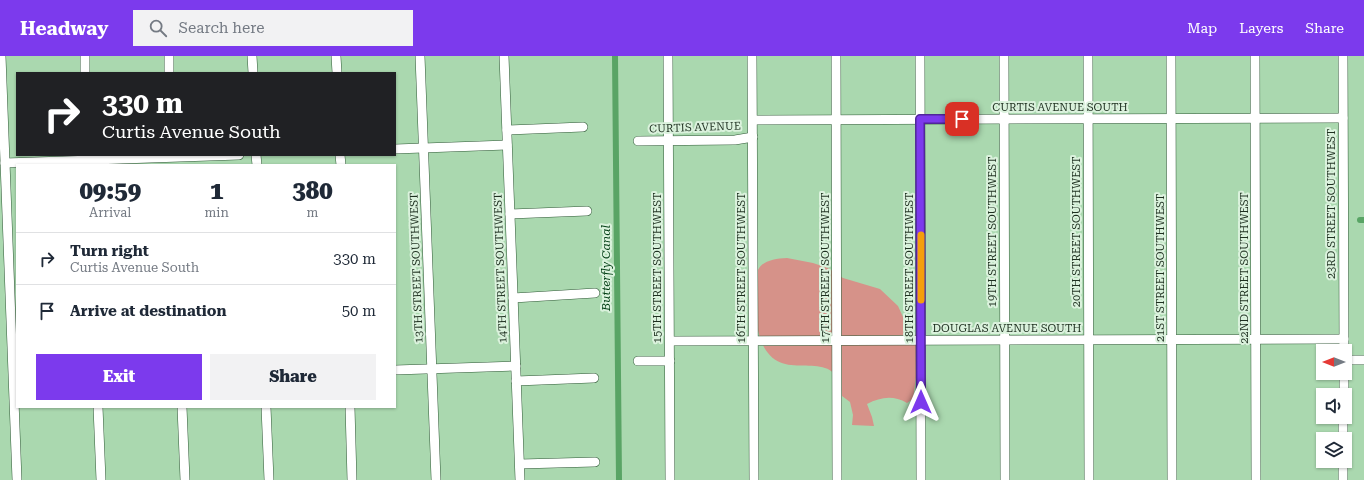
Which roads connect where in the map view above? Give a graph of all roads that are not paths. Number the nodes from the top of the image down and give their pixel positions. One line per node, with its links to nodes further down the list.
1 (1, 56): 40 (street)
2 (85, 56): 17 (street)
3 (169, 56): 18 (street)
4 (252, 56): 19 (street)
5 (336, 56): 20 (street)
6 (420, 56): 35 (street, 13TH STREET SOUTHWEST)
7 (504, 56): 30 (street, 14TH STREET SOUTHWEST)
8 (668, 56): 33 (street, 15TH STREET SOUTHWEST)
9 (752, 56): 27 (street, 16TH STREET SOUTHWEST)
10 (836, 56): 28 (street, 17TH STREET SOUTHWEST)
11 (920, 56): 22 (street, 18TH STREET SOUTHWEST)
12 (1004, 56): 23 (street, 19TH STREET SOUTHWEST)
13 (1088, 56): 24 (street, 20TH STREET SOUTHWEST)
14 (1171, 56): 25 (street, 21ST STREET SOUTHWEST)
15 (1255, 56): 26 (street, 22ND STREET SOUTHWEST)
16 (1343, 56): 21 (street, 23RD STREET SOUTHWEST)
17 (85, 72)
18 (169, 72)
19 (253, 72)
20 (337, 72)
21 (1343, 118): 26 (street, CURTIS AVENUE SOUTH); 47 (street, 23RD STREET SOUTHWEST)
22 (920, 119): 23 (street, CURTIS AVENUE SOUTH); 28 (street, CURTIS AVENUE SOUTH); 49 (street, 18TH STREET SOUTHWEST)
23 (1004, 119): 24 (street, CURTIS AVENUE SOUTH); 50 (street, 19TH STREET SOUTHWEST)
24 (1088, 119): 25 (street, CURTIS AVENUE SOUTH); 51 (street, 20TH STREET SOUTHWEST)
25 (1171, 119): 26 (street, CURTIS AVENUE SOUTH); 45 (street, 21ST STREET SOUTHWEST)
26 (1255, 119): 46 (street, 22ND STREET SOUTHWEST)
27 (753, 120): 28 (street, CURTIS AVENUE SOUTH); 31 (street, 16TH STREET SOUTHWEST)
28 (837, 120): 48 (street, 17TH STREET SOUTHWEST)
29 (583, 127): 30 (street)
30 (507, 130): 34 (street, 14TH STREET SOUTHWEST)
31 (753, 137): 33 (street, CURTIS AVENUE); 53 (street, 16TH STREET SOUTHWEST)
32 (638, 141): 33 (street, CURTIS AVENUE)
33 (669, 141): 52 (street, 15TH STREET SOUTHWEST)
34 (507, 145): 35 (street); 42 (street, 14TH STREET SOUTHWEST)
35 (423, 148): 36 (street); 60 (street, 13TH STREET SOUTHWEST)
36 (396, 149)
37 (222, 156): 38 (street)
38 (173, 159): 39 (street)
39 (89, 160): 40 (street)
40 (5, 163): 64 (street)
41 (587, 211): 42 (street)
42 (510, 214): 44 (street, 14TH STREET SOUTHWEST)
43 (595, 293): 44 (street)
44 (513, 298): 59 (street, 14TH STREET SOUTHWEST)
45 (1172, 339): 46 (street, DOUGLAS AVENUE SOUTH); 51 (street, DOUGLAS AVENUE SOUTH); 86 (street, 21ST STREET SOUTHWEST)
46 (1256, 339): 47 (street, DOUGLAS AVENUE SOUTH); 87 (street, 22ND STREET SOUTHWEST)
47 (1344, 339): 54 (street, 23RD STREET SOUTHWEST)
48 (837, 340): 49 (street, DOUGLAS AVENUE SOUTH); 53 (street, DOUGLAS AVENUE SOUTH); 82 (street, 17TH STREET SOUTHWEST)
49 (921, 340): 50 (street, DOUGLAS AVENUE SOUTH); 83 (street, 18TH STREET SOUTHWEST)
50 (1004, 340): 51 (street, DOUGLAS AVENUE SOUTH); 84 (street, 19TH STREET SOUTHWEST)
51 (1088, 340): 85 (street, 20TH STREET SOUTHWEST)
52 (670, 341): 53 (street, DOUGLAS AVENUE SOUTH); 57 (street, 15TH STREET SOUTHWEST)
53 (753, 341): 81 (street, 16TH STREET SOUTHWEST)
54 (1344, 344)
55 (1352, 360): 56 (street)
56 (1364, 360)
57 (670, 361): 58 (street); 80 (street, 15TH STREET SOUTHWEST)
58 (638, 362)
59 (516, 366): 60 (street); 63 (street, 14TH STREET SOUTHWEST)
60 (432, 369): 61 (street); 78 (street, 13TH STREET SOUTHWEST)
61 (396, 370)
62 (594, 378): 63 (street)
63 (516, 381): 70 (street, 14TH STREET SOUTHWEST)
64 (15, 385): 73 (street)
65 (98, 408): 74 (street)
66 (182, 408): 75 (street)
67 (266, 408): 76 (street)
68 (350, 408): 77 (street)
69 (595, 462): 70 (street)
70 (520, 464): 79 (street, 14TH STREET SOUTHWEST)
71 (1343, 468): 72 (street)
72 (1343, 479)
73 (17, 480)
74 (101, 480)
75 (184, 480)
76 (269, 480)
77 (352, 480)
78 (436, 480)
79 (520, 480)
80 (670, 480)
81 (754, 480)
82 (837, 480)
83 (921, 480)
84 (1005, 480)
85 (1089, 480)
86 (1172, 480)
87 (1256, 480)

